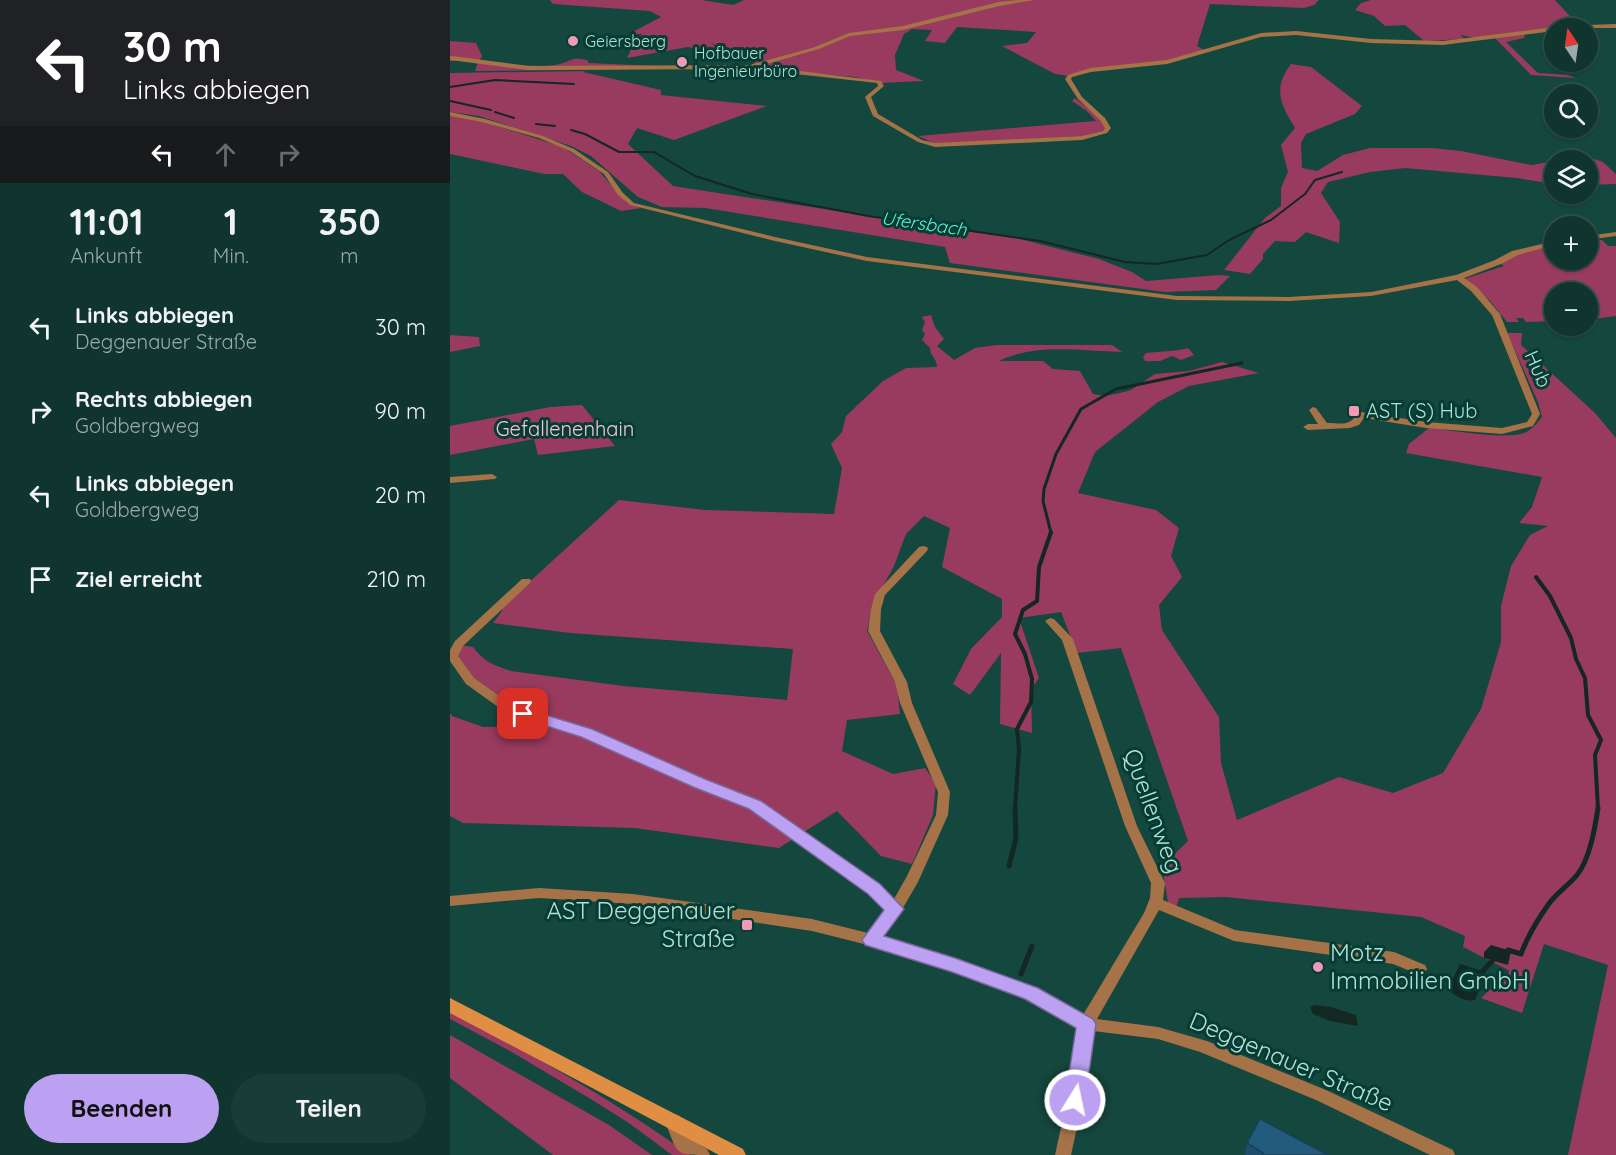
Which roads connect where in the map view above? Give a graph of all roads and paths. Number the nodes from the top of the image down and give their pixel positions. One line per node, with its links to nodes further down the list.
1 (1031, 0): 6 (street)
2 (1616, 26): 3 (street)
3 (1598, 27)
4 (1544, 30): 6 (street)
5 (450, 58): 6 (street)
6 (750, 67)
7 (450, 114): 11 (street)
8 (1616, 234): 9 (street)
9 (1598, 236)
10 (1544, 246): 11 (street)
11 (1458, 278): 13 (street, Hub)
12 (1313, 410): 13 (street)
13 (1324, 426): 14 (street)
14 (1308, 428)
15 (492, 477): 16 (street)
16 (450, 480)
17 (924, 549): 22 (street)
18 (526, 581): 22 (street)
19 (1050, 621): 21 (street, Quellenweg)
20 (450, 901): 23 (street, Deggenauer Straße)
21 (1155, 902): 24 (street); 26 (street, Quellenweg)
22 (895, 909): 23 (street)
23 (871, 940): 26 (street, Deggenauer Straße)
24 (1420, 969)
25 (450, 1005): 27 (main road)
26 (1086, 1024): 30 (street, Quellenweg); 31 (street, Deggenauer Straße)
27 (674, 1122): 28 (street); 29 (main road)
28 (701, 1155)
29 (737, 1155)
30 (1063, 1155)
31 (1447, 1155)

